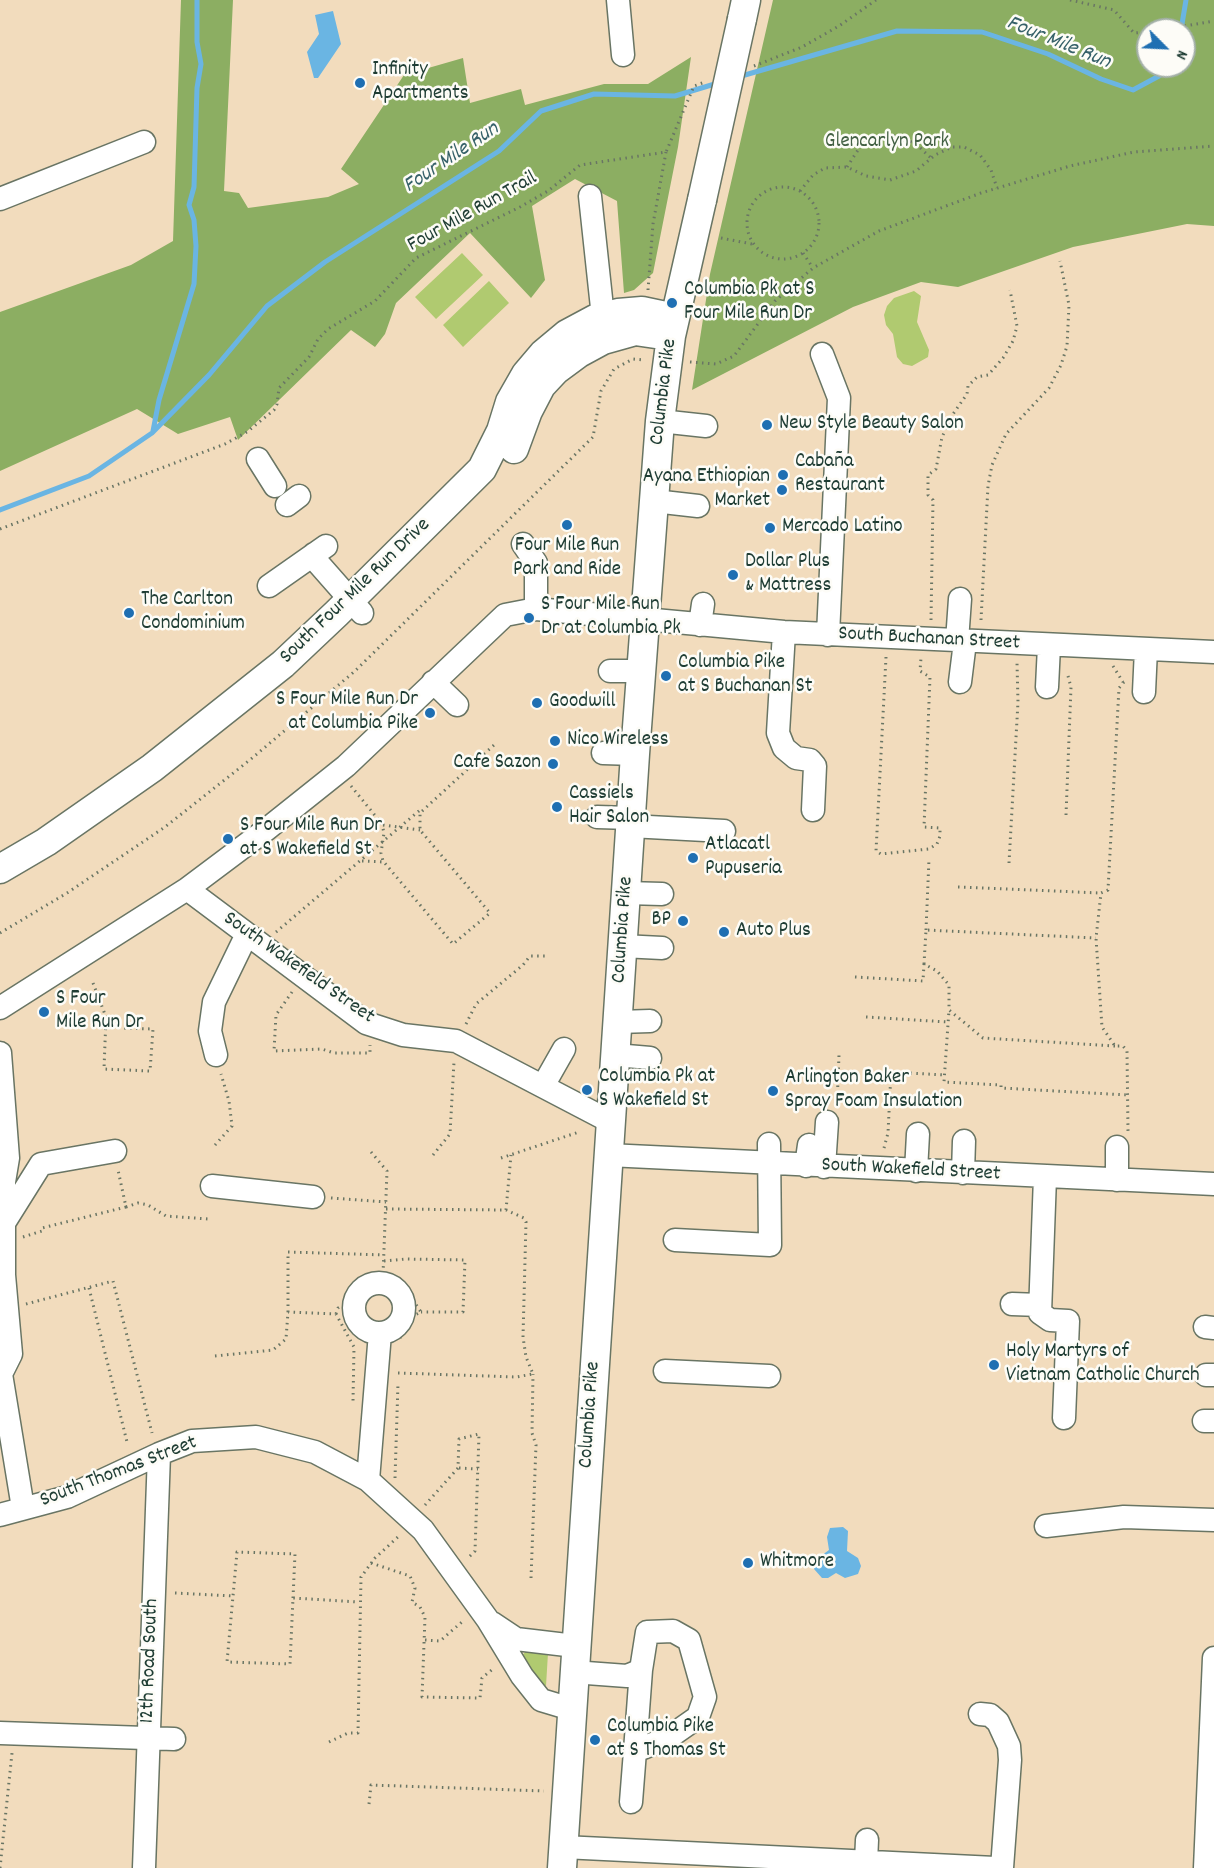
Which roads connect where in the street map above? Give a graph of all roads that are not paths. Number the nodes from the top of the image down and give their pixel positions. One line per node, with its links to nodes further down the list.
1 (618, 0): 3 (street)
2 (744, 9): 8 (main road, Columbia Pike, bridge)
3 (623, 55)
4 (144, 142): 6 (street)
5 (590, 196): 7 (street)
6 (0, 199)
7 (603, 317): 8 (main road, South Four Mile Run Drive); 19 (main road, South Four Mile Run Drive)
8 (673, 327): 10 (main road, Columbia Pike); 19 (main road, South Four Mile Run Drive)
9 (822, 354): 23 (street)
10 (660, 422): 11 (street); 14 (main road, Columbia Pike)
11 (706, 426)
12 (258, 459): 13 (street)
13 (287, 496)
14 (654, 501): 15 (street); 21 (main road, Columbia Pike)
15 (698, 506)
16 (523, 544): 20 (street)
17 (268, 586): 19 (street)
18 (960, 599): 24 (street)
19 (356, 607): 41 (main road, South Four Mile Run Drive)
20 (536, 609): 21 (street); 30 (street)
21 (645, 620): 22 (street, South Buchanan Street); 29 (main road, Columbia Pike)
22 (784, 632): 23 (street, South Buchanan Street); 37 (street)
23 (828, 635): 24 (street, South Buchanan Street)
24 (961, 642): 25 (street, South Buchanan Street); 31 (street)
25 (1049, 646): 26 (street, South Buchanan Street); 32 (street)
26 (1146, 649): 27 (street, South Buchanan Street); 33 (street)
27 (1214, 652)
28 (610, 671): 29 (street)
29 (641, 671): 36 (main road, Columbia Pike)
30 (433, 682): 34 (street); 42 (street)
31 (960, 682)
32 (1047, 687)
33 (1144, 692)
34 (457, 705)
35 (603, 753): 36 (street)
36 (635, 754): 39 (main road, Columbia Pike)
37 (813, 810)
38 (597, 817): 39 (street)
39 (630, 822): 40 (street); 43 (main road, Columbia Pike)
40 (724, 831)
41 (0, 880)
42 (187, 889): 45 (street, South Wakefield Street); 48 (street)
43 (626, 892): 44 (street); 46 (main road, Columbia Pike)
44 (662, 894)
45 (247, 934): 52 (street); 56 (street, South Wakefield Street)
46 (622, 946): 47 (street); 49 (main road, Columbia Pike)
47 (662, 948)
48 (0, 1008)
49 (618, 1022): 50 (street); 54 (main road, Columbia Pike)
50 (650, 1022)
51 (564, 1049): 56 (street)
52 (216, 1054)
53 (0, 1055): 70 (street)
54 (615, 1055): 55 (street); 58 (main road, Columbia Pike)
55 (650, 1058)
56 (543, 1086): 58 (street, South Wakefield Street)
57 (832, 1118): 65 (street)
58 (611, 1122): 64 (main road, Columbia Pike)
59 (918, 1134): 66 (street)
60 (964, 1141): 67 (street)
61 (1123, 1144): 69 (street)
62 (115, 1151): 74 (street)
63 (768, 1154): 64 (street, South Wakefield Street); 65 (street, South Wakefield Street); 75 (street)
64 (608, 1155): 90 (main road, Columbia Pike)
65 (813, 1159): 66 (street, South Wakefield Street)
66 (916, 1171): 67 (street, South Wakefield Street)
67 (963, 1173): 68 (street, South Wakefield Street)
68 (1046, 1177): 69 (street, South Wakefield Street); 77 (street)
69 (1116, 1180): 71 (street, South Wakefield Street)
70 (2, 1182): 74 (street)
71 (1214, 1184)
72 (212, 1186): 73 (street)
73 (313, 1197)
74 (4, 1232): 84 (street)
75 (675, 1240)
76 (1012, 1304): 77 (street)
77 (1040, 1305): 81 (street)
78 (380, 1333): 83 (street)
79 (665, 1371): 80 (street)
80 (769, 1376)
81 (1064, 1418)
82 (155, 1443): 83 (street, South Thomas Street); 84 (street, South Thomas Street); 95 (street, 12th Road South)
83 (368, 1480): 88 (street, South Thomas Street)
84 (23, 1508): 85 (street, South Thomas Street)
85 (0, 1515)
86 (1214, 1520): 87 (street)
87 (1046, 1526)
88 (488, 1620): 90 (street, South Thomas Street); 92 (street, South Thomas Street)
89 (1214, 1658): 106 (street)
90 (574, 1659): 91 (street, South Thomas Street); 92 (main road, Columbia Pike)
91 (641, 1670): 97 (street); 97 (street)
92 (572, 1709): 99 (main road, Columbia Pike)
93 (980, 1714): 105 (street)
94 (2, 1733): 95 (street)
95 (148, 1739): 96 (street); 103 (street, 12th Road South)
96 (174, 1739)
97 (635, 1751): 98 (street)
98 (631, 1802)
99 (563, 1858): 100 (street)
100 (644, 1859): 101 (street)
101 (738, 1862): 102 (street)
102 (914, 1866): 104 (street)
103 (144, 1868)
104 (994, 1868)
105 (1002, 1868)
106 (1205, 1868)

